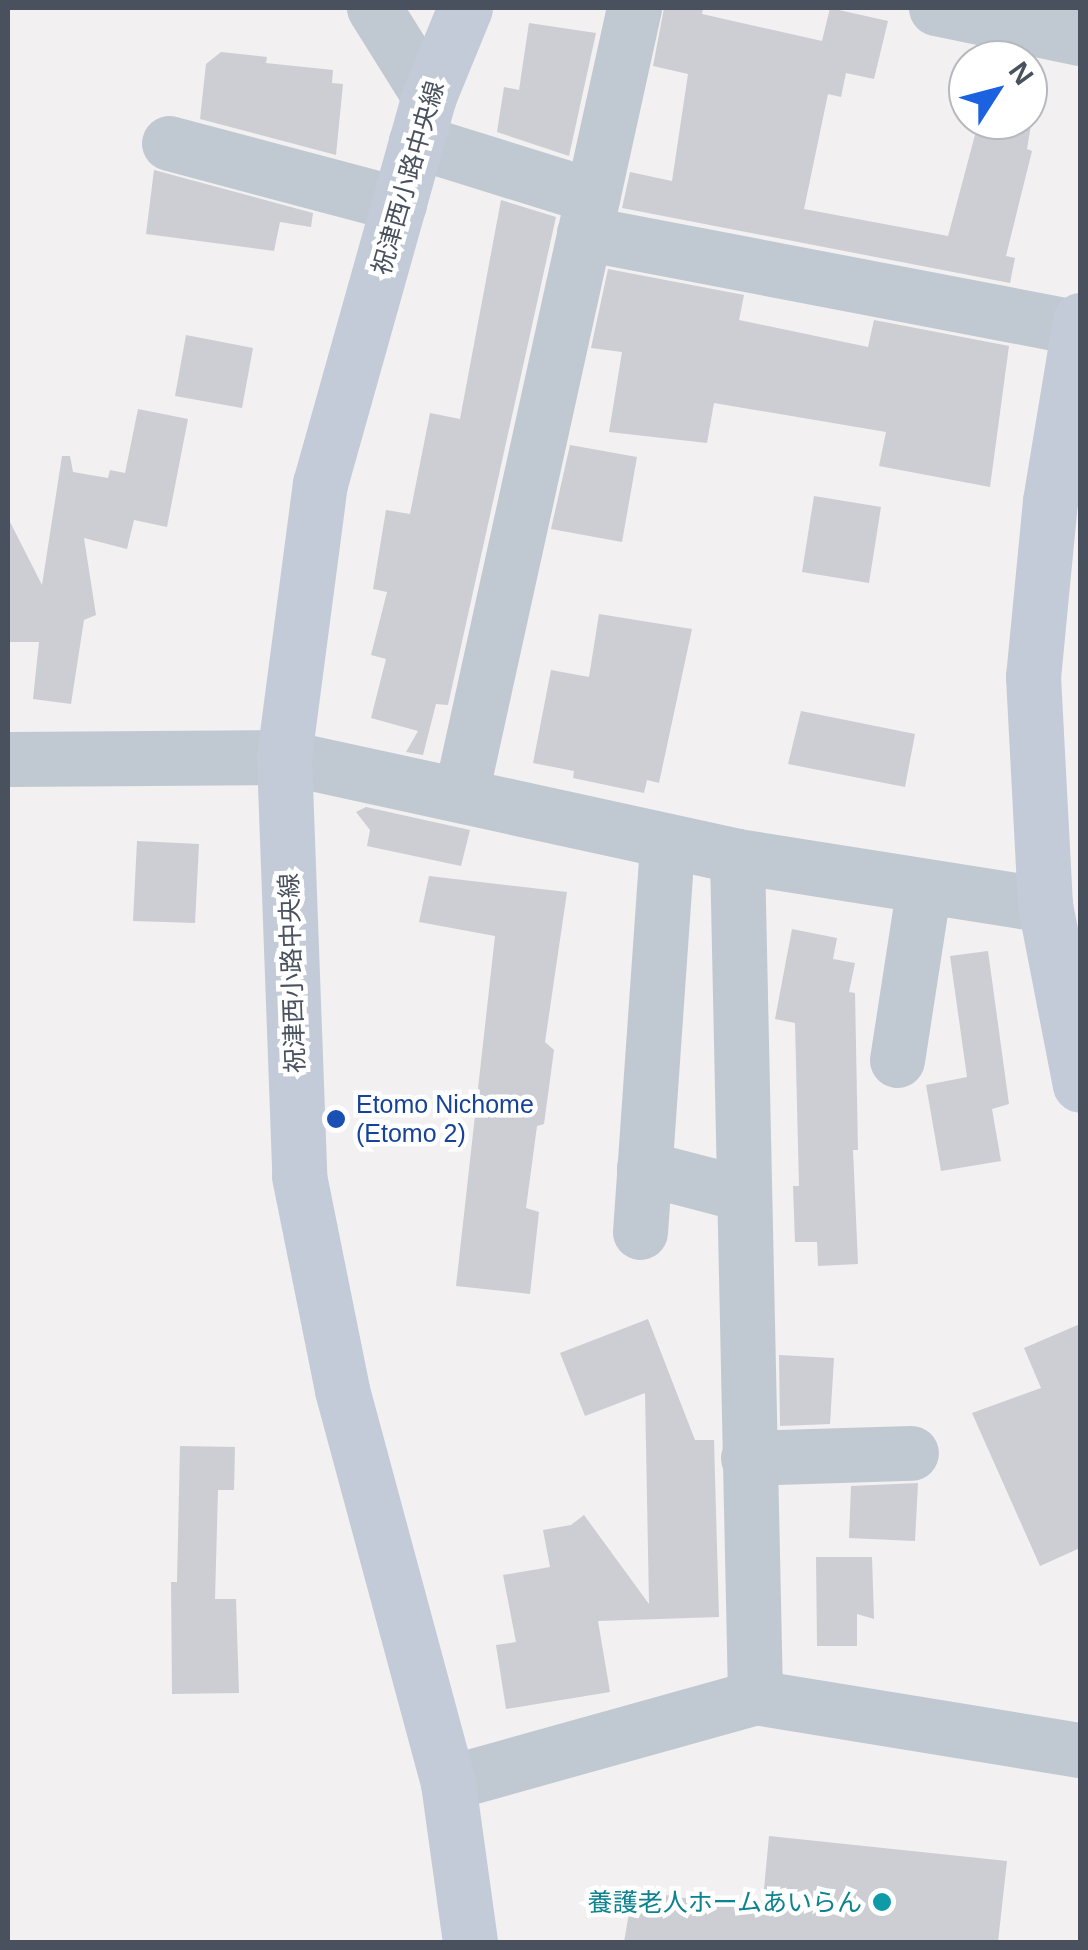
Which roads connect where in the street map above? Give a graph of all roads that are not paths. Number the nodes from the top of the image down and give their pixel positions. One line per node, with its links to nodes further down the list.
1 (374, 8): 6 (street)
2 (464, 8): 6 (main road, 祝津西小路中央線)
3 (634, 8): 9 (street)
4 (936, 8): 5 (street)
5 (1080, 38)
6 (423, 118): 8 (main road, 祝津西小路中央線); 9 (street)
7 (169, 144): 8 (street)
8 (399, 204): 12 (main road, 祝津西小路中央線)
9 (589, 215): 11 (street); 14 (street)
10 (1080, 320): 11 (main road)
11 (1080, 328): 18 (main road)
12 (284, 757): 13 (street); 14 (street); 28 (main road, 祝津西小路中央線)
13 (8, 759)
14 (461, 794): 15 (street)
15 (667, 841): 16 (street); 21 (street)
16 (736, 856): 17 (street); 22 (street)
17 (924, 886): 18 (street); 19 (street)
18 (1045, 905): 20 (main road)
19 (897, 1060)
20 (1080, 1085)
21 (644, 1168): 22 (street); 23 (street)
22 (744, 1194): 25 (street)
23 (640, 1232)
24 (911, 1453): 25 (street)
25 (748, 1458): 26 (street)
26 (755, 1697): 27 (street); 28 (street)
27 (1080, 1750)
28 (448, 1783): 29 (main road, 祝津西小路中央線)
29 (470, 1942)

